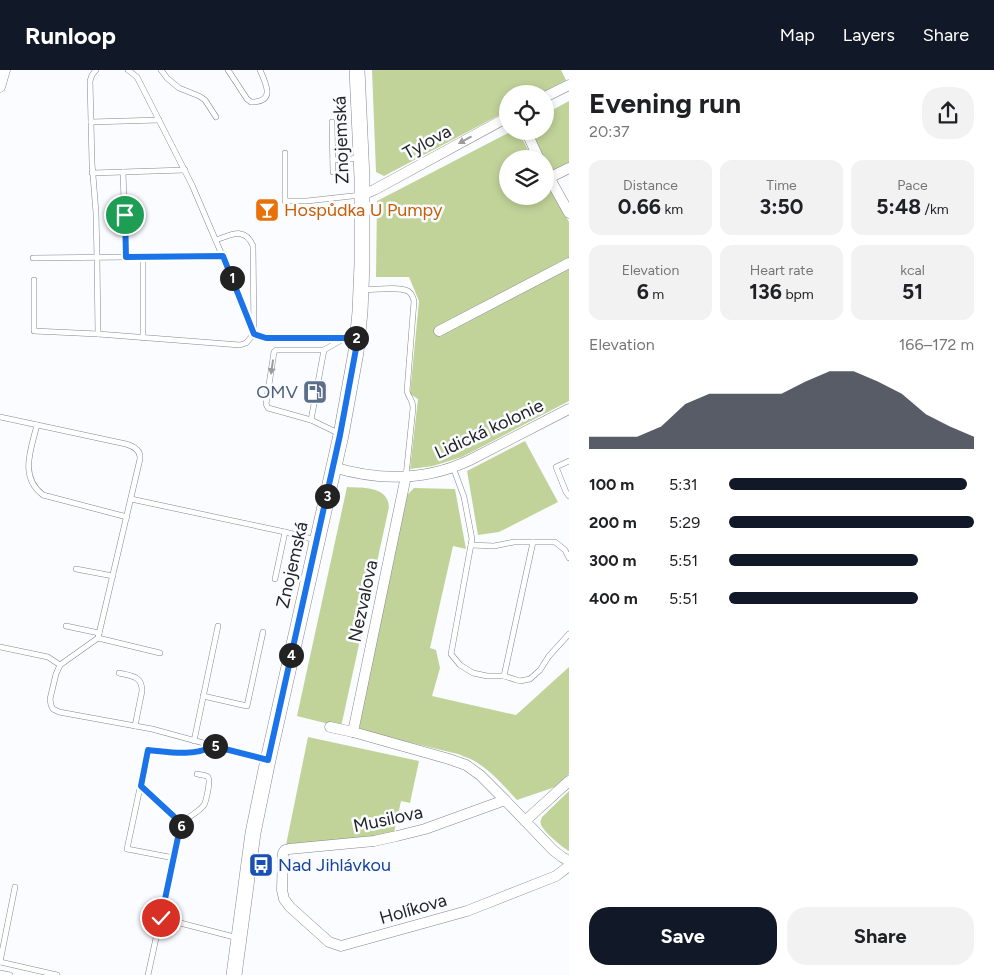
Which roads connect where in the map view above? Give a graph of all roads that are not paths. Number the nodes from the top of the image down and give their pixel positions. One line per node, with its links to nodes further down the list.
1 (5, 70): 9 (street)
2 (96, 70): 13 (lane)
3 (128, 70): 12 (lane)
4 (161, 70): 11 (lane)
5 (228, 70): 6 (lane)
6 (260, 70)
7 (356, 70): 17 (main road, Znojemská)
8 (569, 85): 10 (street)
9 (0, 88)
10 (554, 92)
11 (216, 117)
12 (159, 120): 13 (lane); 20 (lane)
13 (91, 122): 24 (lane)
14 (332, 122): 18 (lane)
15 (499, 122): 26 (street, Tylova, one-way to 26)
16 (285, 153): 26 (lane)
17 (360, 156): 18 (lane); 26 (main road, Znojemská)
18 (333, 160): 22 (lane)
19 (569, 168): 23 (street)
20 (185, 170): 21 (lane); 28 (lane)
21 (123, 172): 24 (lane); 30 (lane)
22 (333, 172)
23 (554, 172)
24 (92, 174): 33 (lane)
25 (554, 186): 27 (street)
26 (362, 195): 36 (main road, Znojemská)
27 (569, 213)
28 (216, 240): 29 (lane); 39 (lane)
29 (223, 256): 31 (lane); 39 (lane)
30 (126, 257): 31 (lane); 33 (lane)
31 (143, 257): 40 (lane)
32 (33, 258): 33 (lane)
33 (98, 258): 38 (lane)
34 (569, 263): 37 (street)
35 (34, 280): 38 (lane)
36 (361, 290): 41 (main road, Znojemská); 51 (lane)
37 (438, 331)
38 (98, 334): 40 (lane)
39 (254, 334): 40 (lane); 41 (lane)
40 (143, 338)
41 (351, 338): 42 (lane); 47 (main road, Znojemská)
42 (324, 350): 45 (lane); 45 (lane, one-way to 45)
43 (569, 409): 50 (street, Lidická kolonie)
44 (0, 416): 46 (lane)
45 (311, 420): 47 (lane)
46 (37, 425): 53 (lane); 54 (lane)
47 (340, 435): 49 (main road, Znojemská)
48 (569, 461): 52 (lane)
49 (333, 467): 51 (street, Lidická kolonie); 56 (main road, Znojemská)
50 (453, 467): 51 (street, Lidická kolonie); 58 (lane)
51 (406, 476): 76 (street, Nezvalova)
52 (569, 496)
53 (131, 499): 54 (lane); 55 (lane)
54 (127, 517): 61 (lane)
55 (285, 532): 56 (lane); 62 (lane)
56 (317, 540): 79 (main road, Znojemská)
57 (533, 542): 58 (lane); 59 (lane); 72 (lane)
58 (471, 545): 72 (lane)
59 (569, 558)
60 (76, 569): 61 (lane)
61 (113, 576): 67 (lane)
62 (275, 580)
63 (66, 626): 67 (lane)
64 (218, 626): 73 (lane)
65 (263, 632): 73 (lane)
66 (569, 634): 72 (lane)
67 (98, 635): 69 (lane); 70 (lane)
68 (0, 647): 70 (lane)
69 (160, 653)
70 (60, 665): 74 (lane)
71 (119, 673): 74 (lane)
72 (504, 676)
73 (203, 696): 77 (lane)
74 (135, 726): 77 (lane)
75 (330, 727): 76 (street)
76 (353, 732): 83 (street)
77 (194, 741): 78 (lane)
78 (213, 746): 79 (lane); 82 (lane)
79 (268, 760): 92 (main road, Znojemská)
80 (197, 774): 85 (lane)
81 (569, 781): 84 (street)
82 (141, 786): 85 (lane); 86 (lane)
83 (505, 800): 84 (street); 90 (street, Musilova)
84 (526, 821): 87 (street)
85 (181, 823): 86 (lane)
86 (174, 858): 91 (lane)
87 (569, 861)
88 (569, 866): 90 (street, Holíkova)
89 (15, 887): 93 (lane)
90 (282, 890)
91 (161, 918): 92 (lane); 97 (lane)
92 (239, 938): 98 (main road, Znojemská)
93 (0, 962): 96 (lane)
94 (0, 973): 95 (lane)
95 (10, 975)
96 (57, 975)
97 (148, 975)
98 (234, 975)

